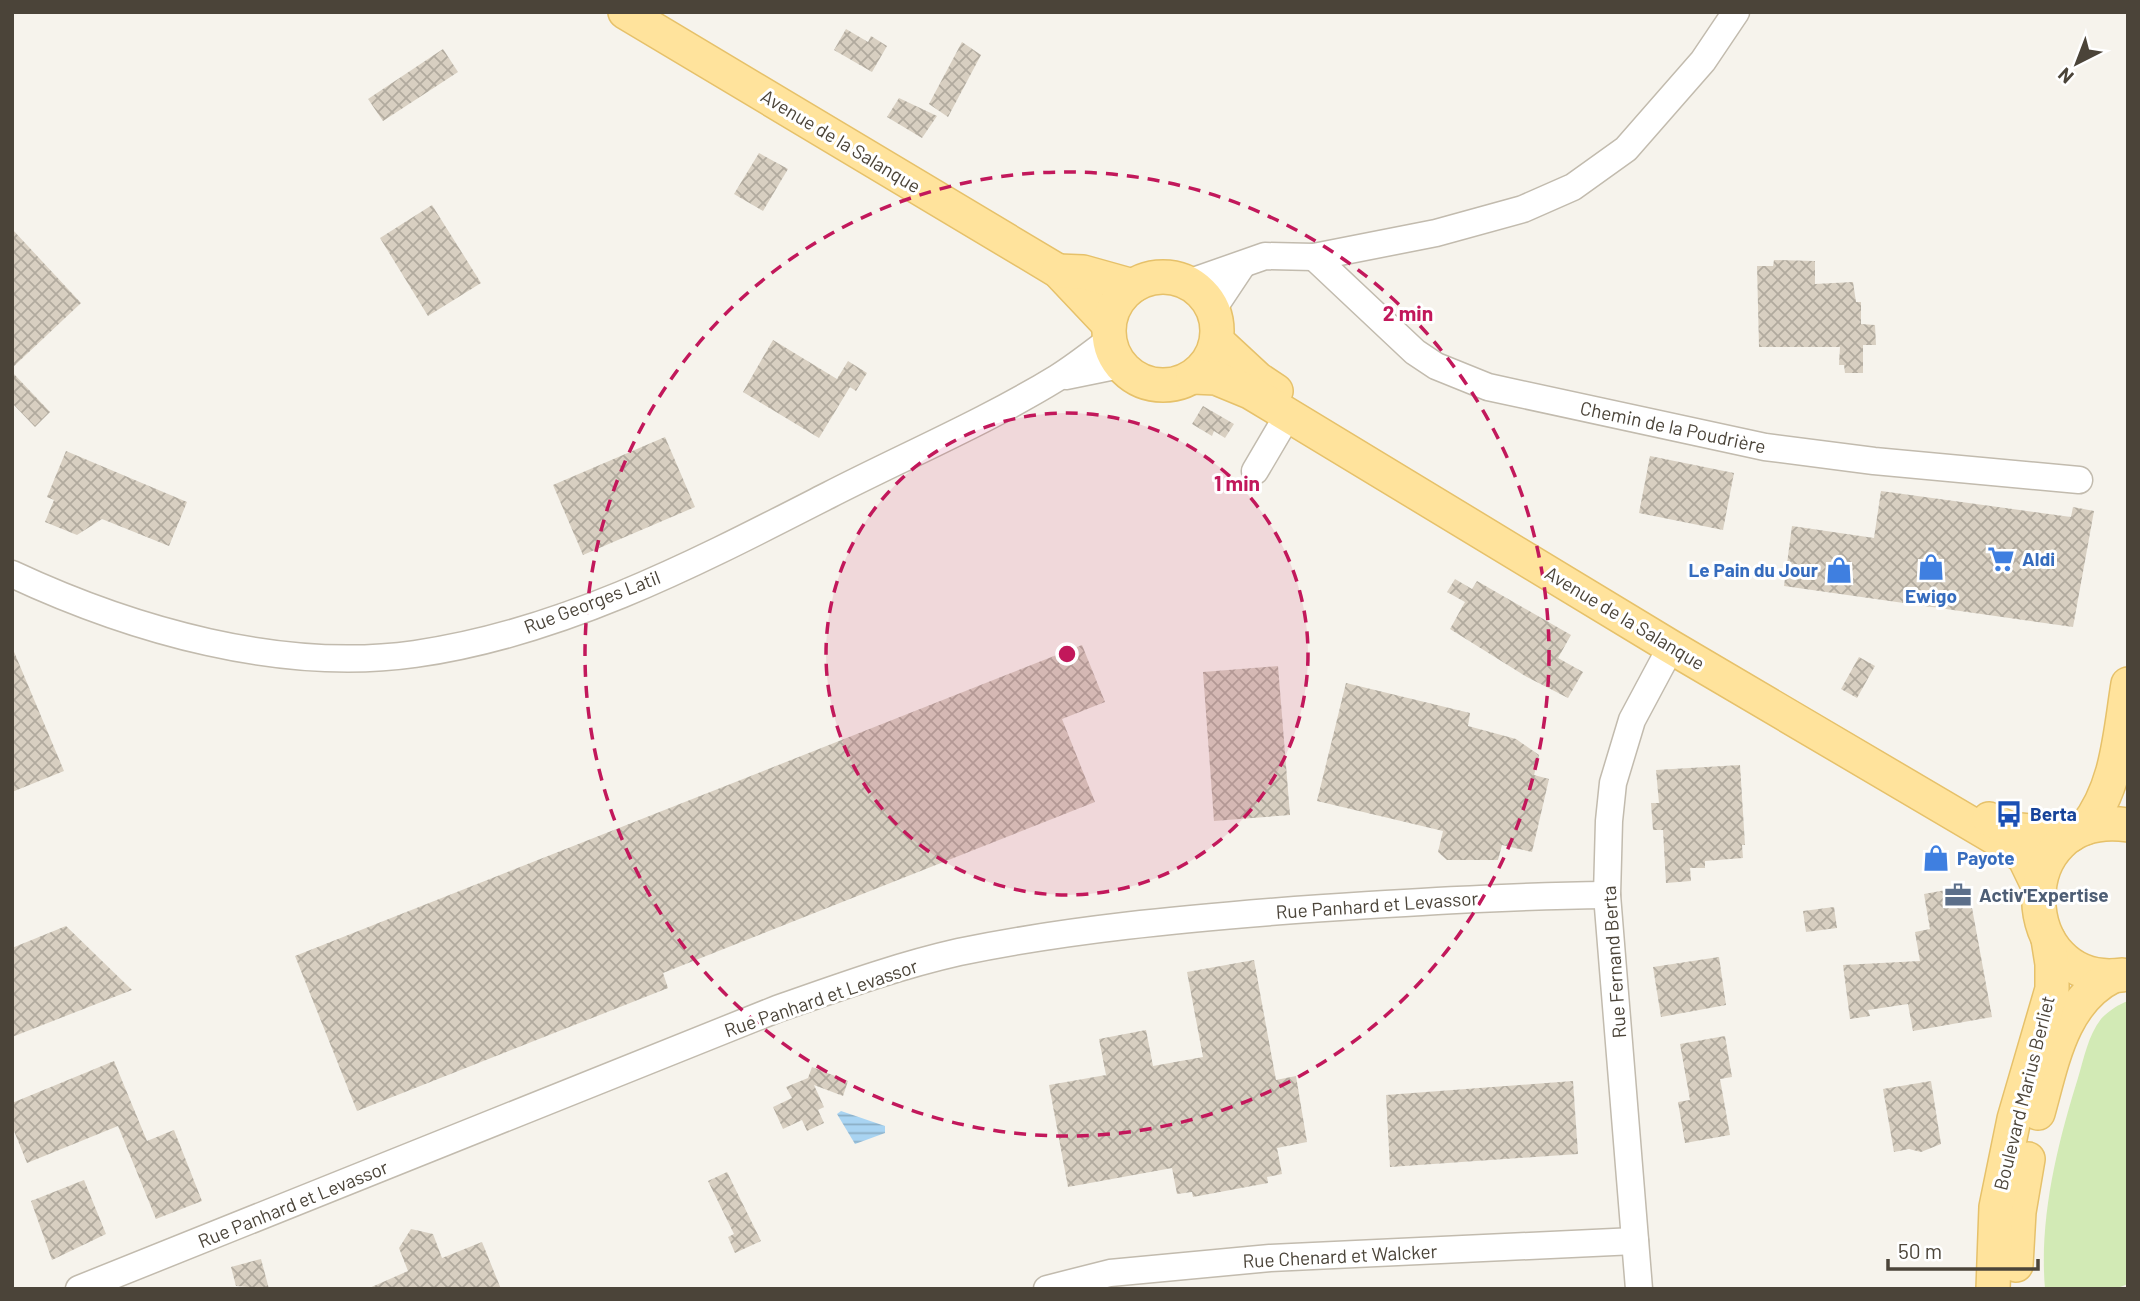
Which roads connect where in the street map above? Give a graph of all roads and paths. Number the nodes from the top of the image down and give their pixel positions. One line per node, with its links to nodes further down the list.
1 (625, 12): 5 (main road, Avenue de la Salanque)
2 (1736, 12): 3 (street)
3 (1314, 257): 4 (street); 13 (street, Chemin de la Poudrière)
4 (1241, 267): 6 (street); 8 (street)
5 (1058, 271): 7 (main road); 9 (main road)
6 (1188, 283): 7 (main road); 8 (main road)
7 (1133, 286): 9 (main road)
8 (1215, 325): 10 (main road); 18 (main road, Avenue de la Salanque)
9 (1113, 343): 10 (main road); 14 (street, Rue Georges Latil)
10 (1193, 377): 11 (main road, Avenue de la Salanque)
11 (1288, 415): 12 (street); 15 (main road, Avenue de la Salanque)
12 (1255, 471)
13 (2079, 480)
14 (12, 574)
15 (1671, 647): 19 (main road, Avenue de la Salanque); 20 (street, Rue Fernand Berta)
16 (2128, 684): 18 (main road)
17 (2128, 825): 18 (main road, Avenue de la Salanque)
18 (2078, 832): 19 (main road)
19 (2038, 886): 21 (main road, Boulevard Marius Berliet)
20 (1607, 895): 23 (street, Rue Fernand Berta); 24 (street, Rue Panhard et Levassor)
21 (2048, 939): 22 (main road); 27 (main road, Boulevard Marius Berliet)
22 (2120, 975): 28 (main road, Boulevard Marius Berliet)
23 (1635, 1241): 25 (street, Rue Chenard et Walcker); 26 (street, Rue Fernand Berta)
24 (79, 1289)
25 (1047, 1289)
26 (1639, 1289)
27 (1993, 1289)
28 (2016, 1289)

